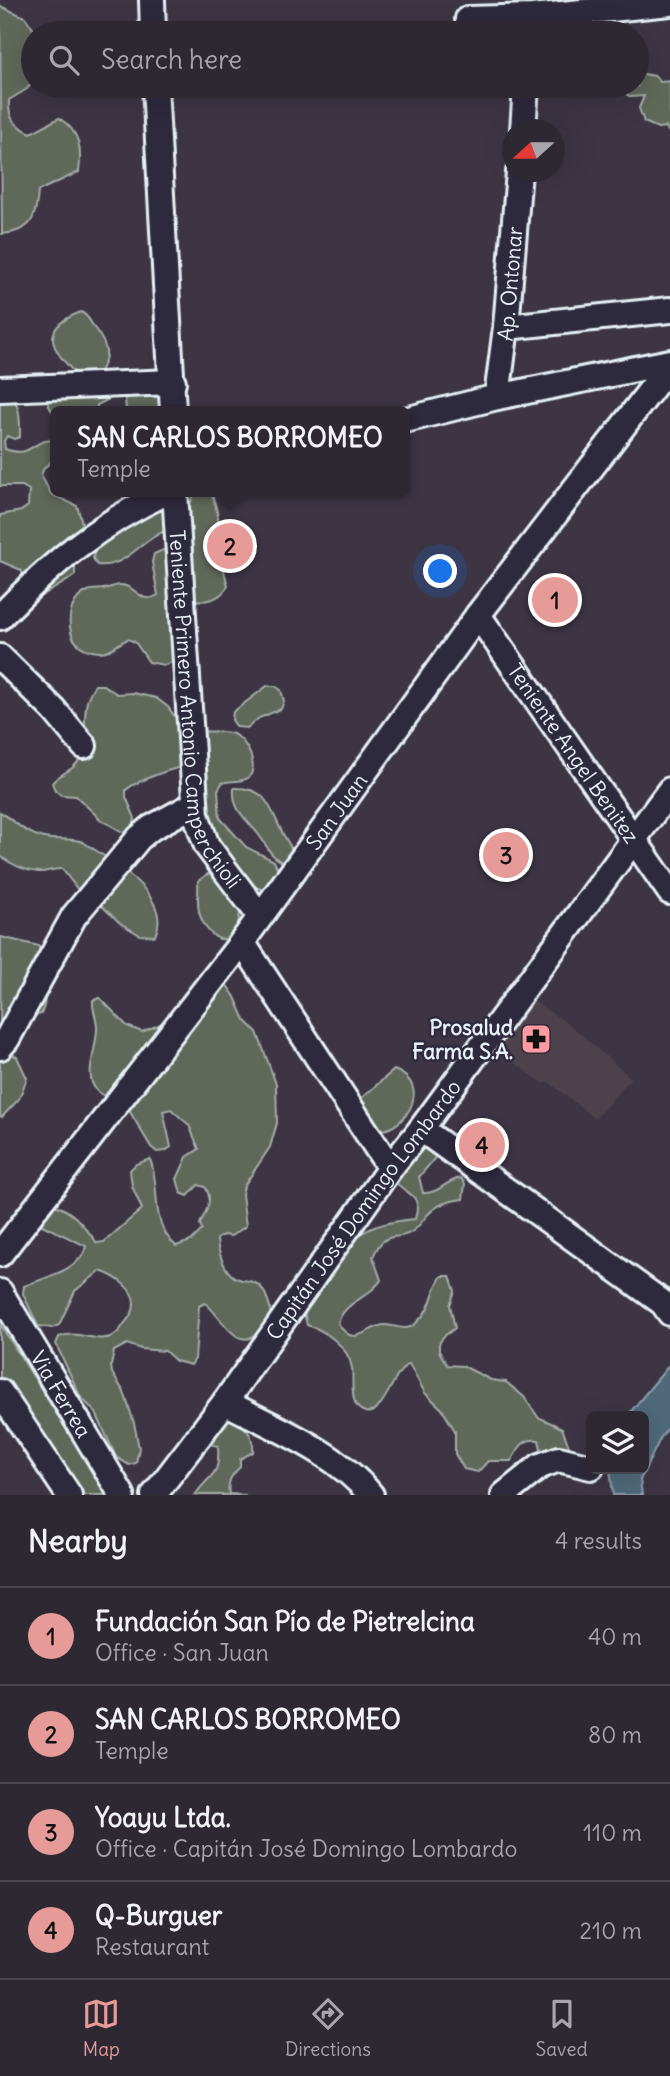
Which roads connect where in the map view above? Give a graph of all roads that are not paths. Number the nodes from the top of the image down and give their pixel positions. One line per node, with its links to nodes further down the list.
1 (152, 0): 5 (street)
2 (670, 3): 3 (street)
3 (532, 17): 4 (street)
4 (468, 19)
5 (153, 21)
6 (156, 98): 13 (street)
7 (525, 98): 8 (street)
8 (524, 119)
9 (518, 182): 11 (street, Ap. Ontonar)
10 (670, 310): 11 (street)
11 (506, 327): 15 (street, Ap. Ontonar)
12 (670, 363): 15 (street); 20 (street, San Juan)
13 (173, 382): 14 (street); 16 (street)
14 (0, 389)
15 (497, 397): 17 (street)
16 (173, 406)
17 (410, 419)
18 (156, 497): 21 (street)
19 (175, 497): 25 (street, Teniente Primero Antonio Camperchioli)
20 (478, 615): 26 (street, Teniente Angel Benitez); 28 (street, San Juan)
21 (0, 617)
22 (0, 657): 23 (street)
23 (84, 746)
24 (670, 790): 26 (street, Capitán José Domingo Lombardo)
25 (195, 804): 28 (street, Teniente Primero Antonio Camperchioli); 30 (street)
26 (634, 840): 27 (street, Teniente Angel Benitez); 31 (street, Capitán José Domingo Lombardo)
27 (670, 892)
28 (260, 916): 29 (street, San Juan)
29 (242, 942): 32 (street); 33 (street, San Juan)
30 (0, 1047)
31 (421, 1129): 32 (street, Capitán José Domingo Lombardo); 35 (street)
32 (390, 1168): 37 (street, Capitán José Domingo Lombardo)
33 (0, 1254)
34 (0, 1292): 40 (street, Via Ferrea)
35 (667, 1308)
36 (0, 1392): 39 (street)
37 (225, 1402): 41 (street, Capitán José Domingo Lombardo); 42 (street)
38 (586, 1466): 43 (street)
39 (69, 1495)
40 (121, 1495)
41 (154, 1495)
42 (371, 1495)
43 (504, 1495)

